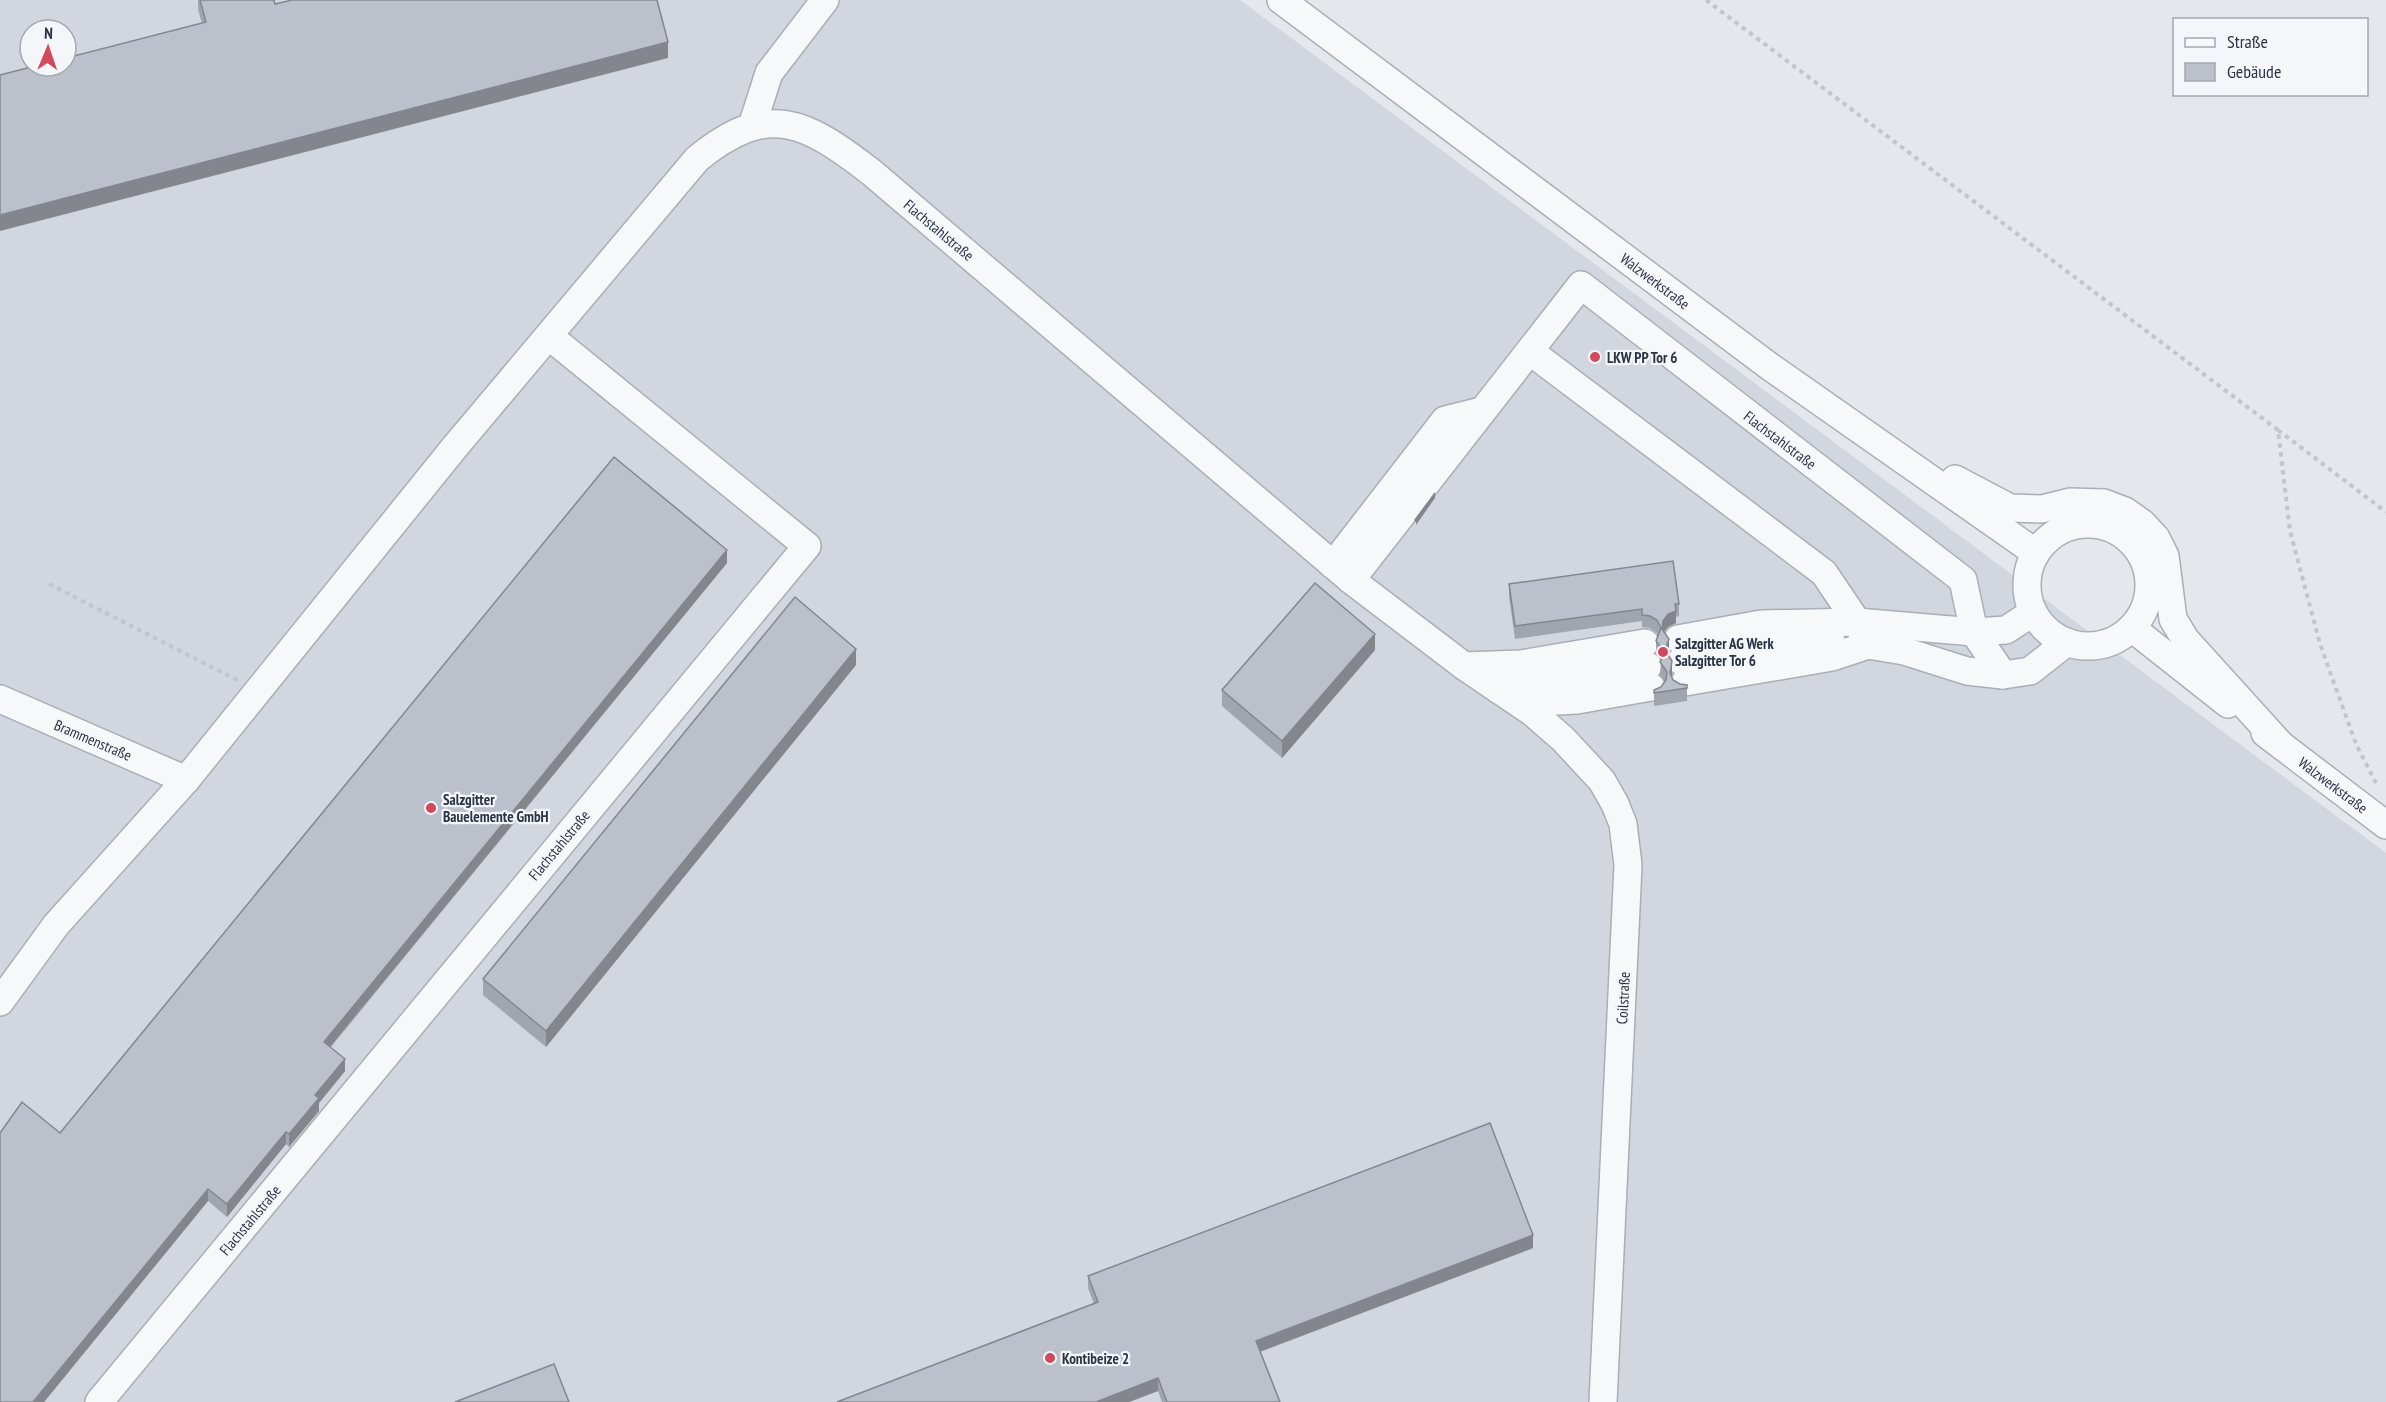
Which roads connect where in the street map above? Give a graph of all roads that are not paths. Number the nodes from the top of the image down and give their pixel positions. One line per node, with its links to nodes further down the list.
1 (825, 0): 3 (street)
2 (1281, 0): 6 (street, Walzwerkstraße)
3 (752, 126): 4 (street, Flachstahlstraße); 8 (street, Flachstahlstraße)
4 (549, 336): 19 (street, Flachstahlstraße); 22 (street, Flachstahlstraße)
5 (1531, 352): 8 (street, Flachstahlstraße); 11 (street, Flachstahlstraße); 12 (street)
6 (1840, 417): 7 (street, Walzwerkstraße); 18 (street)
7 (2036, 553): 9 (street); 10 (street)
8 (1342, 572): 14 (street, Flachstahlstraße)
9 (2032, 613): 11 (street); 13 (street)
10 (2133, 628): 13 (street); 18 (street)
11 (1974, 632): 12 (street); 15 (street, Flachstahlstraße)
12 (1863, 634): 12 (street); 15 (street)
13 (2067, 642): 15 (street)
14 (1464, 666): 16 (street, Coilstraße); 16 (street)
15 (2003, 675)
16 (1509, 697): 23 (street, Coilstraße)
17 (0, 699): 19 (street, Brammenstraße)
18 (2280, 744): 20 (street, Walzwerkstraße)
19 (186, 780): 21 (street, Flachstahlstraße)
20 (2386, 825)
21 (0, 1002)
22 (99, 1402)
23 (1603, 1402)

